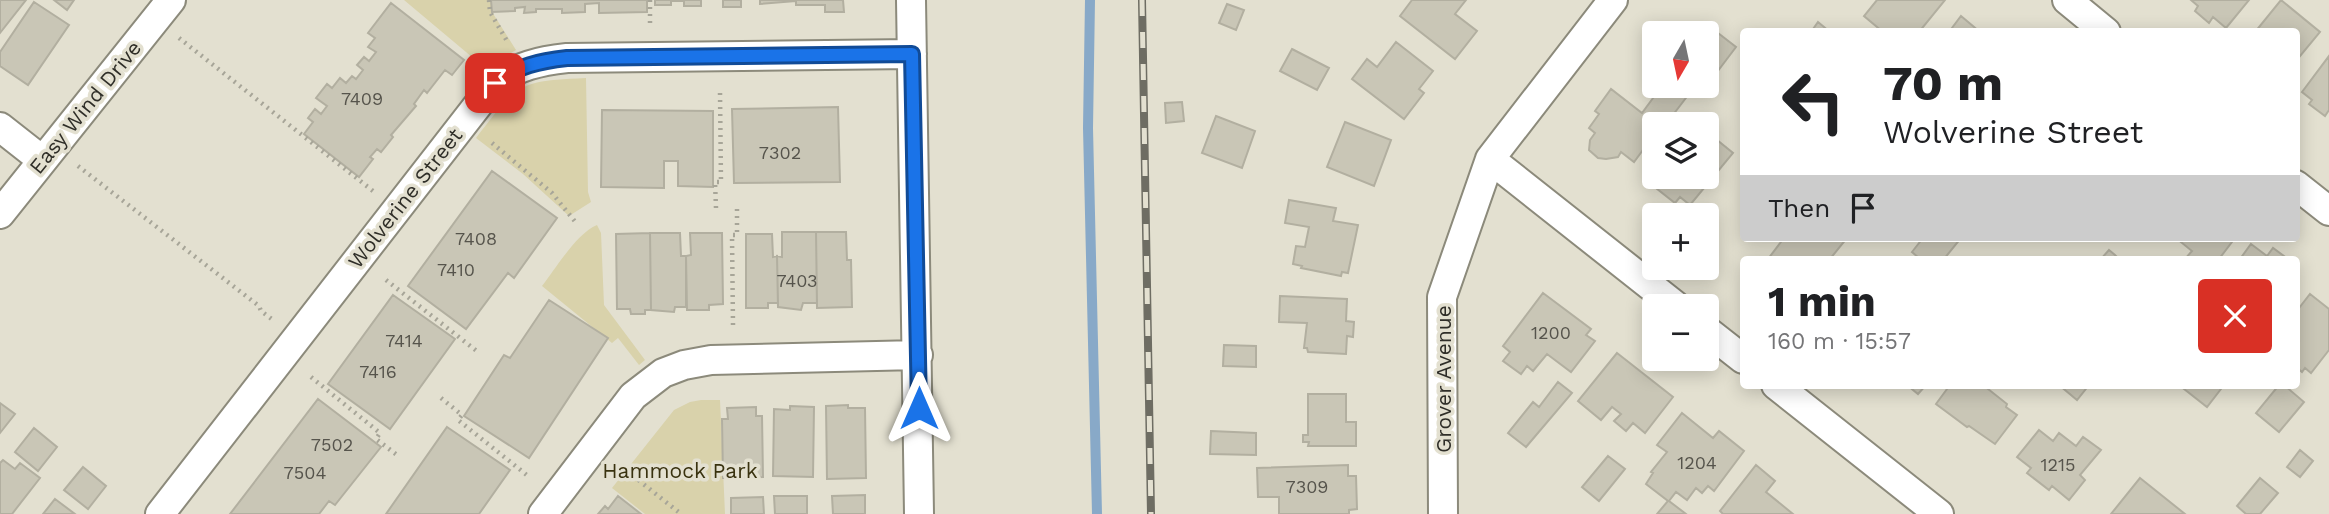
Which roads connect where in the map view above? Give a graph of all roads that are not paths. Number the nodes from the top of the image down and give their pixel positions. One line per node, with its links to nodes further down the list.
1 (171, 0): 9 (street, Easy Wind Drive)
2 (911, 0): 6 (street)
3 (1613, 0): 8 (street, Grover Avenue)
4 (2067, 0): 5 (street)
5 (2101, 28)
6 (912, 54): 15 (street); 18 (street, Wolverine Street)
7 (0, 127): 9 (street)
8 (1490, 159): 13 (street); 21 (street, Grover Avenue)
9 (42, 160): 12 (street, Easy Wind Drive)
10 (2300, 188): 11 (street)
11 (2329, 211)
12 (0, 214)
13 (1661, 294)
14 (1719, 340): 16 (street)
15 (918, 355): 19 (street); 20 (street)
16 (1740, 357)
17 (1781, 389): 22 (street)
18 (160, 514)
19 (543, 514)
20 (919, 514)
21 (1443, 514)
22 (1939, 514)

